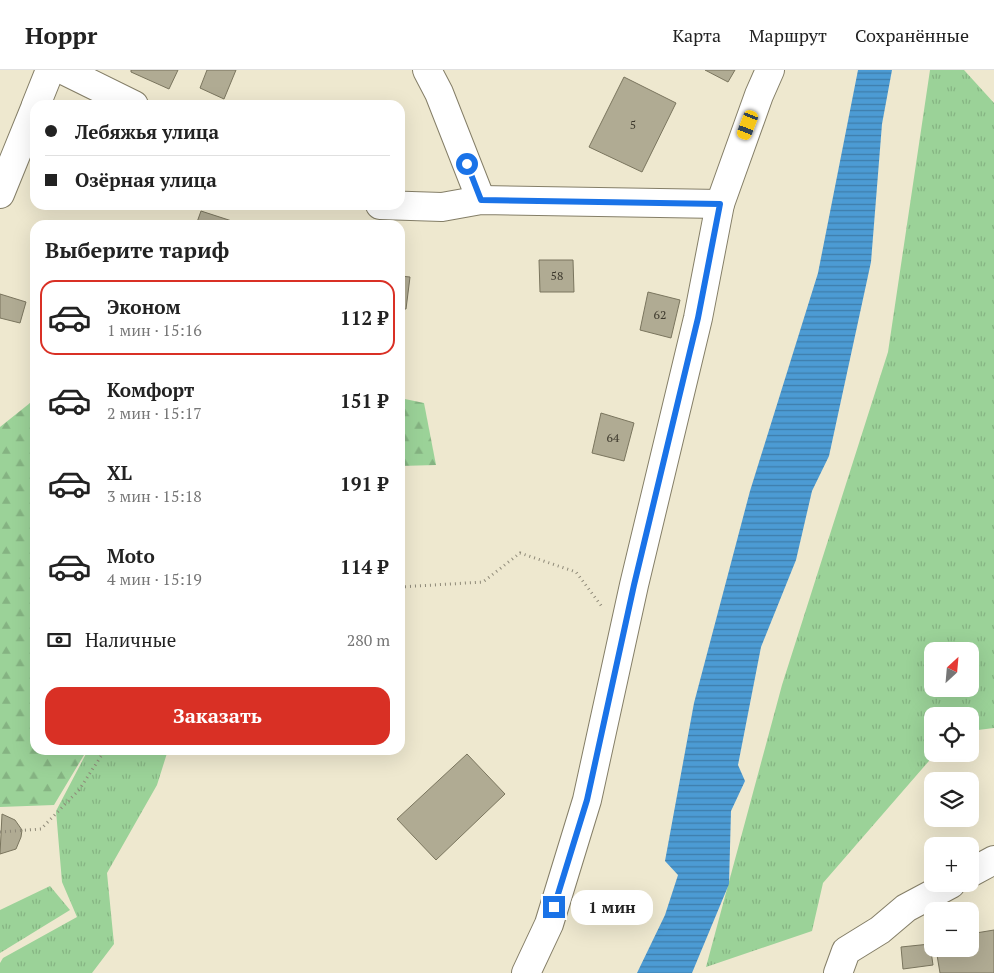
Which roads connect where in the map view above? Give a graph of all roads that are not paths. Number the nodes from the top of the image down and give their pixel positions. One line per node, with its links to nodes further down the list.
1 (50, 70): 5 (street)
2 (63, 70): 6 (street)
3 (427, 70): 9 (street)
4 (770, 70): 10 (street)
5 (38, 100)
6 (124, 100)
7 (30, 121): 8 (street)
8 (0, 194)
9 (481, 200): 10 (street); 11 (street)
10 (720, 204): 15 (street)
11 (405, 206)
12 (994, 860): 13 (street)
13 (979, 868)
14 (936, 892): 16 (street)
15 (526, 973)
16 (838, 973)

